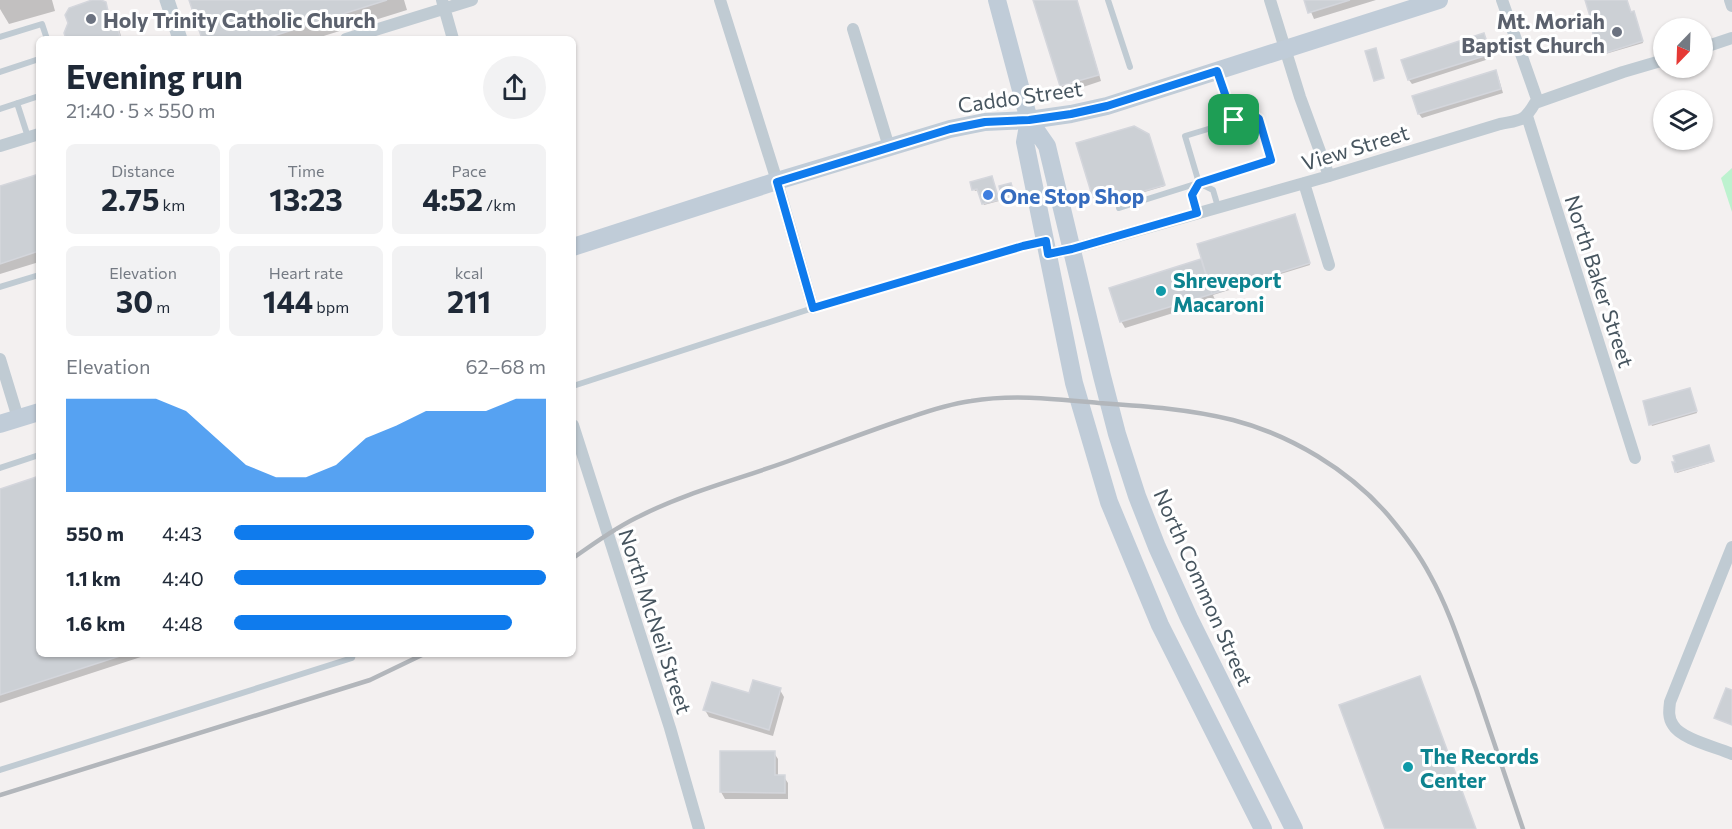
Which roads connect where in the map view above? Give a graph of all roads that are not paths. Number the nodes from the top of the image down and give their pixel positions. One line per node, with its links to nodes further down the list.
1 (167, 0): 14 (street)
2 (472, 0): 10 (street)
3 (720, 0): 37 (street)
4 (997, 0): 31 (main road)
5 (1108, 0): 23 (lane)
6 (1270, 0): 20 (street)
7 (1439, 0): 20 (main road, Caddo Street)
8 (1502, 0): 27 (street)
9 (1730, 0): 11 (street)
10 (443, 4): 15 (street); 16 (street)
11 (1732, 6)
12 (853, 29): 35 (street)
13 (46, 36): 17 (lane)
14 (179, 36)
15 (354, 36)
16 (452, 36)
17 (0, 37)
18 (1732, 38): 19 (street)
19 (1713, 44)
20 (1285, 49): 24 (main road, Caddo Street); 36 (street)
21 (36, 60): 25 (lane)
22 (1653, 63): 27 (street)
23 (1130, 67)
24 (1217, 71): 31 (main road, Caddo Street); 32 (lane)
25 (0, 72)
26 (36, 97): 28 (lane)
27 (1538, 102): 30 (street)
28 (17, 103): 29 (lane); 33 (lane)
29 (0, 109)
30 (1527, 116): 36 (street, View Street); 57 (street, North Baker Street)
31 (1029, 120): 35 (main road, Caddo Street); 44 (main road); 45 (main road, North Common Street)
32 (1234, 120): 38 (lane); 38 (lane)
33 (34, 135): 34 (street)
34 (0, 146)
35 (889, 147): 37 (main road, Caddo Street)
36 (1329, 176): 39 (street, View Street)
37 (777, 182): 43 (main road, Caddo Street); 49 (street)
38 (1199, 183): 40 (lane); 41 (lane); 42 (lane)
39 (1304, 183): 40 (street, View Street); 46 (street)
40 (1218, 207): 42 (street, View Street)
41 (1119, 208)
42 (1197, 213): 45 (street, View Street)
43 (576, 246)
44 (1047, 248): 45 (street, View Street); 49 (lane); 64 (main road)
45 (1072, 249): 65 (main road, North Common Street)
46 (1329, 265)
47 (36, 276): 48 (lane)
48 (0, 287)
49 (813, 308): 51 (lane)
50 (0, 359): 53 (street)
51 (576, 385)
52 (36, 413): 53 (main road)
53 (18, 418): 54 (main road)
54 (0, 424)
55 (576, 434): 63 (street, North McNeil Street)
56 (36, 456): 58 (lane)
57 (1635, 458)
58 (0, 468)
59 (1732, 547): 61 (street)
60 (352, 657): 62 (lane)
61 (1732, 754)
62 (0, 770)
63 (699, 829)
64 (1263, 829)
65 (1294, 829)

